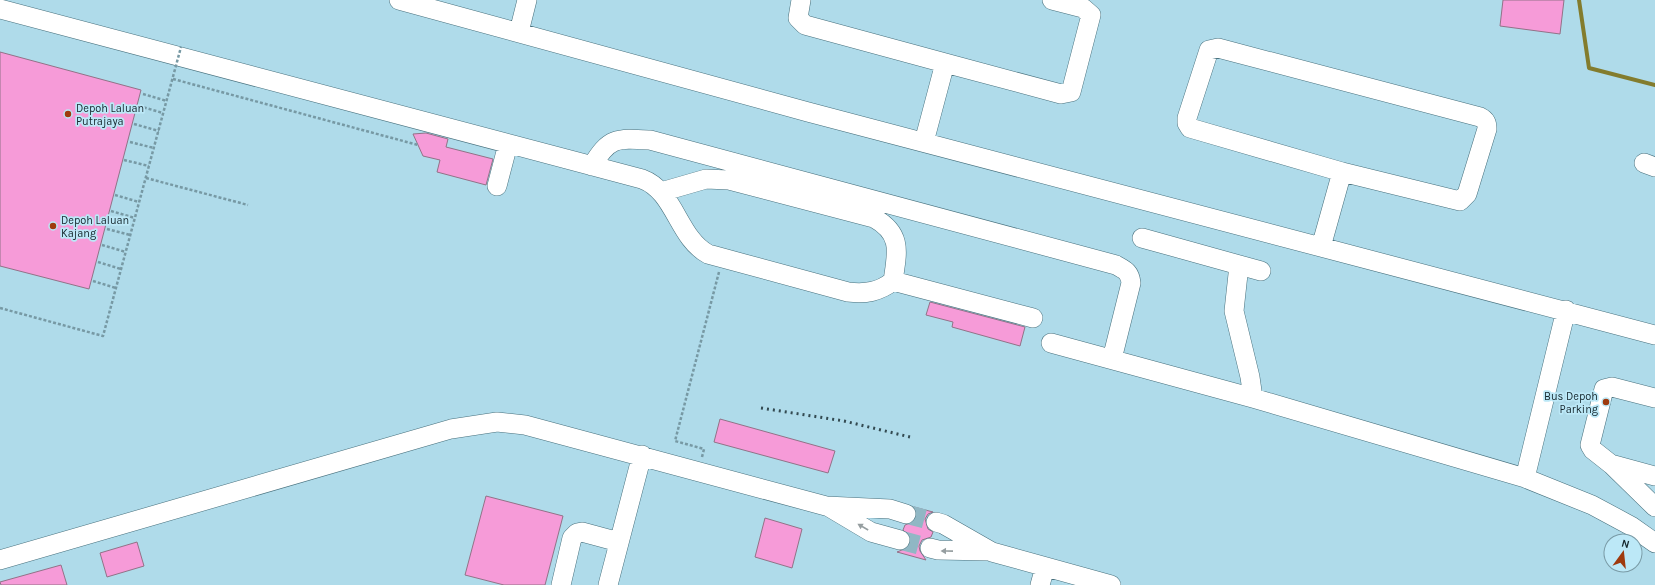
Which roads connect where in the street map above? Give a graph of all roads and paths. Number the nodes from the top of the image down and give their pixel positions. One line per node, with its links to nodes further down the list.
1 (399, 0): 6 (street)
2 (527, 0): 6 (street)
3 (801, 0): 8 (street)
4 (1052, 0): 8 (street)
5 (0, 9): 18 (street)
6 (519, 32): 17 (street)
7 (181, 47): 9 (path, bridge)
8 (945, 63): 17 (street)
9 (172, 79): 11 (path, bridge); 19 (path)
10 (143, 94): 11 (path)
11 (167, 100): 13 (path, bridge)
12 (139, 106): 13 (path)
13 (163, 112): 15 (path, bridge)
14 (134, 124): 15 (path)
15 (159, 131): 20 (path, bridge)
16 (130, 142): 20 (path)
17 (924, 142): 37 (street)
18 (508, 144): 23 (street); 26 (street)
19 (418, 146)
20 (154, 148): 22 (path, bridge)
21 (124, 160): 22 (path)
22 (149, 166): 25 (path, bridge)
23 (592, 166): 27 (street); 52 (street)
24 (1342, 172): 24 (street); 37 (street)
25 (146, 178): 29 (path, bridge); 30 (path)
26 (497, 186)
27 (661, 192): 45 (street); 45 (street)
28 (115, 195): 29 (path)
29 (139, 202): 32 (path, bridge)
30 (248, 205)
31 (111, 211): 32 (path)
32 (135, 218): 34 (path, bridge)
33 (107, 229): 34 (path)
34 (130, 235): 38 (path, bridge)
35 (1142, 238): 40 (street)
36 (102, 245): 38 (path)
37 (1321, 247): 48 (street)
38 (126, 252): 41 (path, bridge)
39 (98, 262): 41 (path)
40 (1240, 264): 43 (street); 53 (street)
41 (121, 268): 46 (path, bridge)
42 (720, 269): 55 (path)
43 (1261, 271)
44 (93, 281): 46 (path)
45 (893, 281): 49 (street)
46 (116, 288): 47 (path, bridge)
47 (0, 308)
48 (1566, 310): 50 (street); 59 (street)
49 (1033, 318)
50 (1655, 335)
51 (1051, 343): 52 (street)
52 (1112, 359): 53 (street)
53 (1253, 398): 59 (street)
54 (1655, 398): 57 (street)
55 (704, 449)
56 (642, 455): 60 (street); 65 (street); 69 (street)
57 (1612, 465): 58 (street); 61 (street)
58 (1655, 476)
59 (1525, 478): 66 (street)
60 (826, 506): 62 (street); 64 (street, one-way to 60)
61 (1655, 507)
62 (906, 514)
63 (936, 522): 68 (street)
64 (900, 540)
65 (619, 542): 71 (street); 72 (street)
66 (1655, 543)
67 (930, 548): 68 (street, one-way to 67)
68 (992, 552): 70 (street)
69 (0, 560)
70 (1043, 576): 73 (street)
71 (561, 585)
72 (608, 585)
73 (1110, 585)

